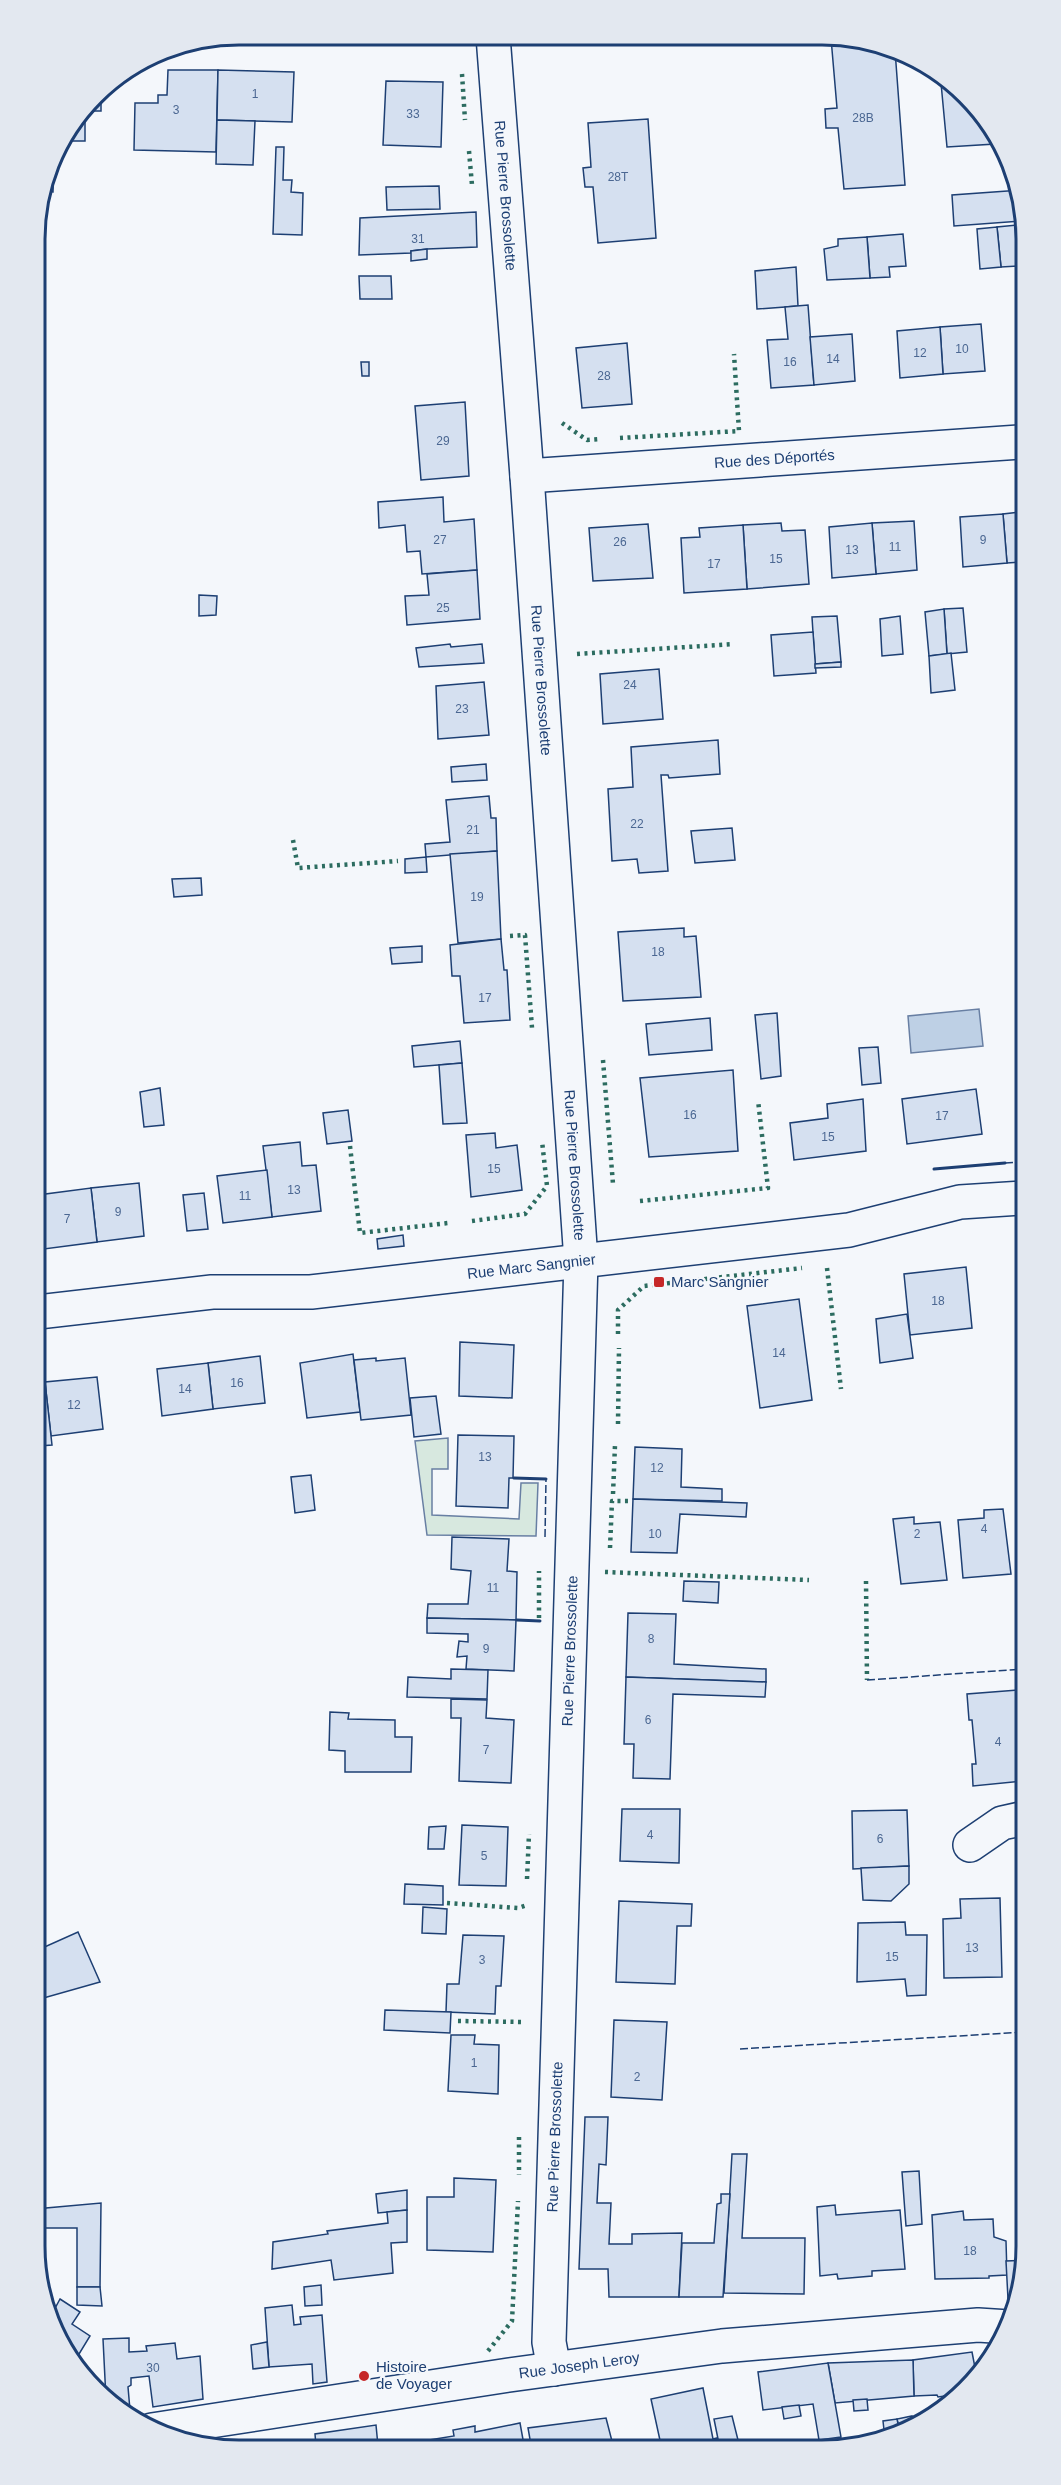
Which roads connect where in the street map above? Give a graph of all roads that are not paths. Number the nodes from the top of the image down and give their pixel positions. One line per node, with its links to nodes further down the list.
1 (494, 45): 3 (street, Rue Pierre Brossolette)
2 (1016, 442): 3 (street, Rue des Déportés)
3 (527, 476): 5 (street, Rue Pierre Brossolette)
4 (1016, 1198): 5 (street, Rue Marc Sangnier)
5 (581, 1260): 6 (street, Rue Marc Sangnier); 10 (street, Rue Pierre Brossolette)
6 (45, 1311)
7 (1016, 1820): 8 (street)
8 (970, 1845)
9 (998, 2326): 10 (street, Rue Joseph Leroy)
10 (554, 2369): 11 (street, Rue Joseph Leroy)
11 (170, 2427)

